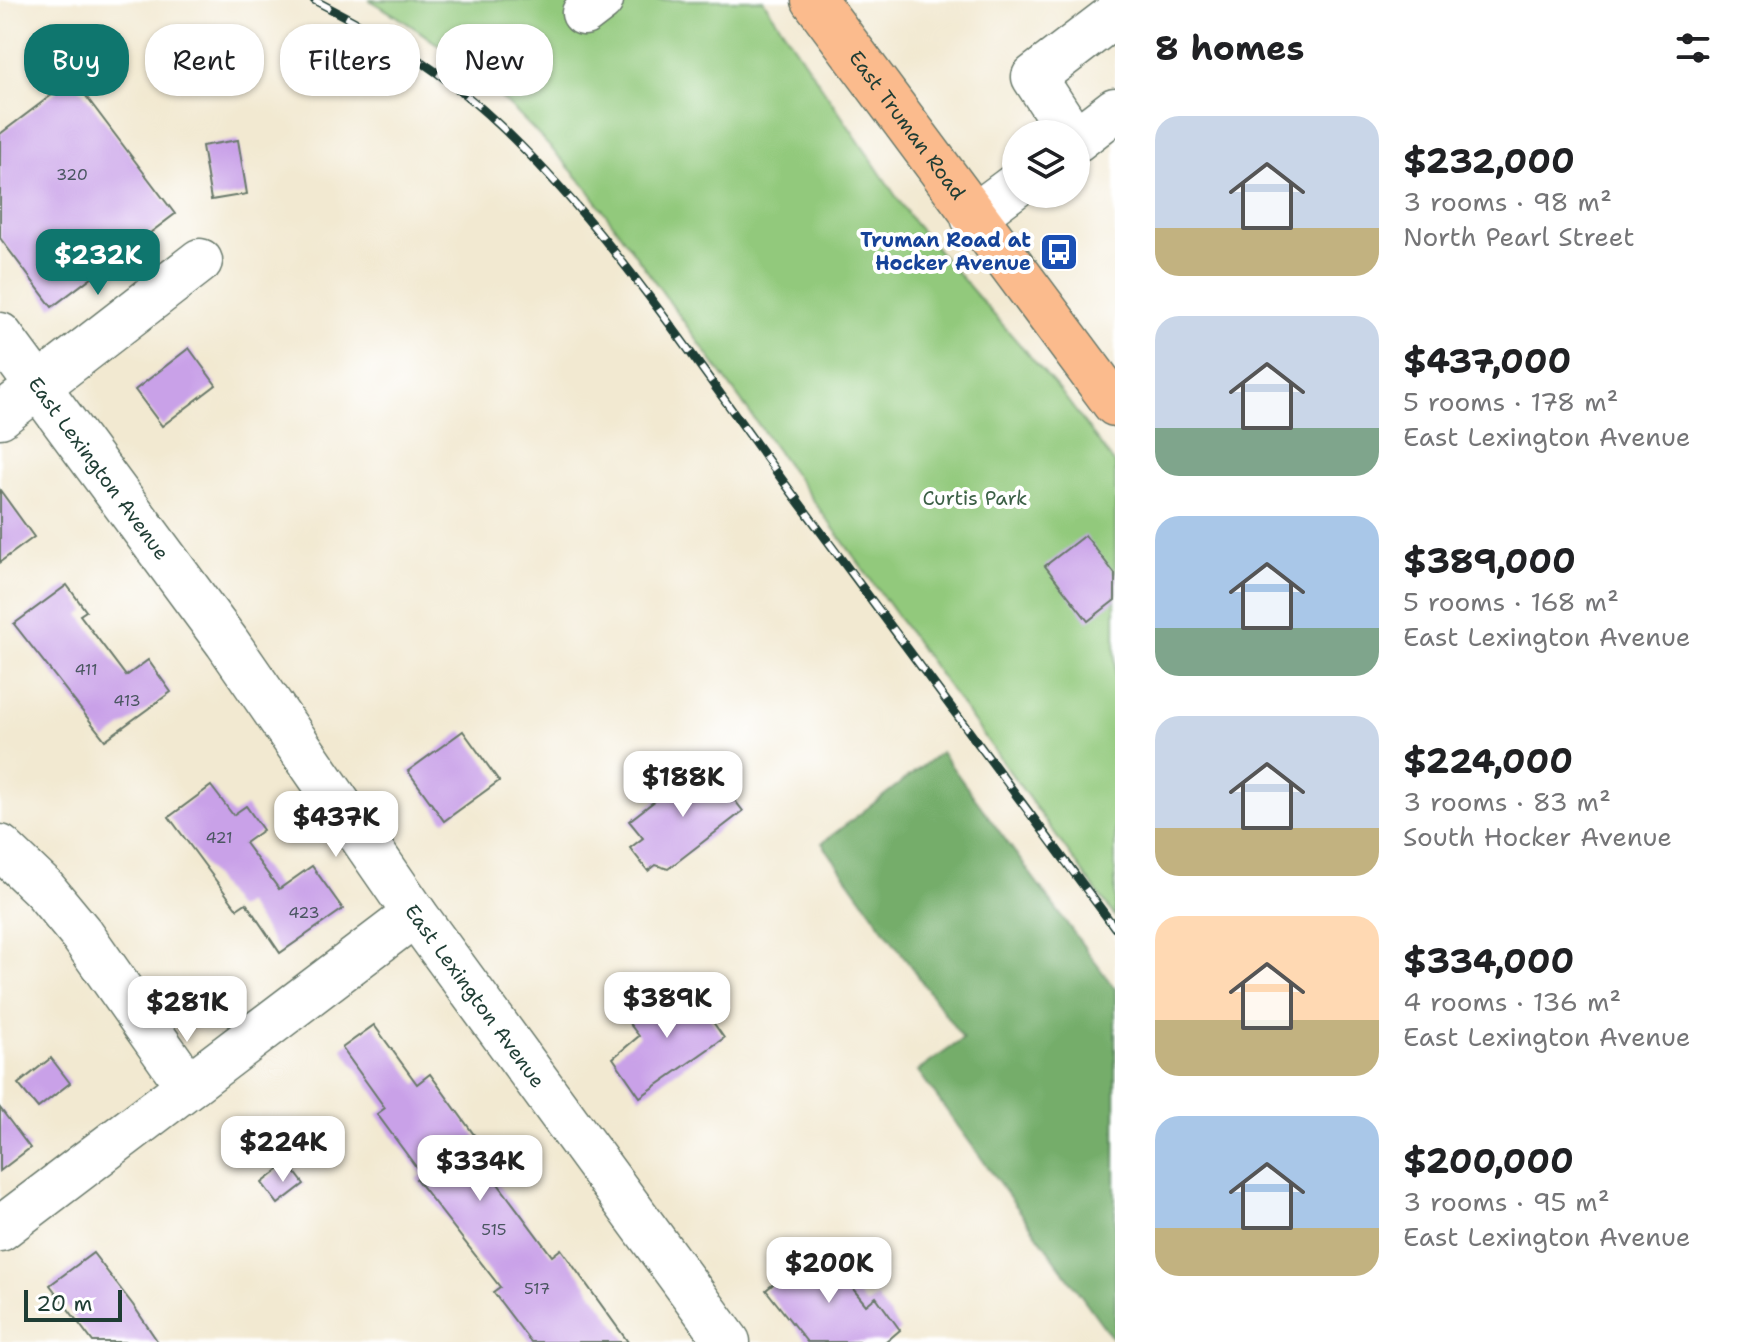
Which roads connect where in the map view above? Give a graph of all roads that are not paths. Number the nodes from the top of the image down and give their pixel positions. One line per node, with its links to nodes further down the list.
1 (814, 0): 7 (main road, East Truman Road)
2 (1115, 15): 4 (street)
3 (1115, 110): 5 (street)
4 (1062, 120)
5 (1090, 129)
6 (1002, 195): 7 (street)
7 (973, 217): 11 (main road, East Truman Road)
8 (200, 261): 10 (street)
9 (0, 335): 10 (street, East Lexington Avenue)
10 (39, 387): 12 (street); 14 (street, East Lexington Avenue)
11 (1115, 404)
12 (0, 416)
13 (0, 847): 15 (street)
14 (415, 914): 15 (street); 17 (street, East Lexington Avenue)
15 (188, 1086): 16 (street)
16 (0, 1229)
17 (728, 1342)

